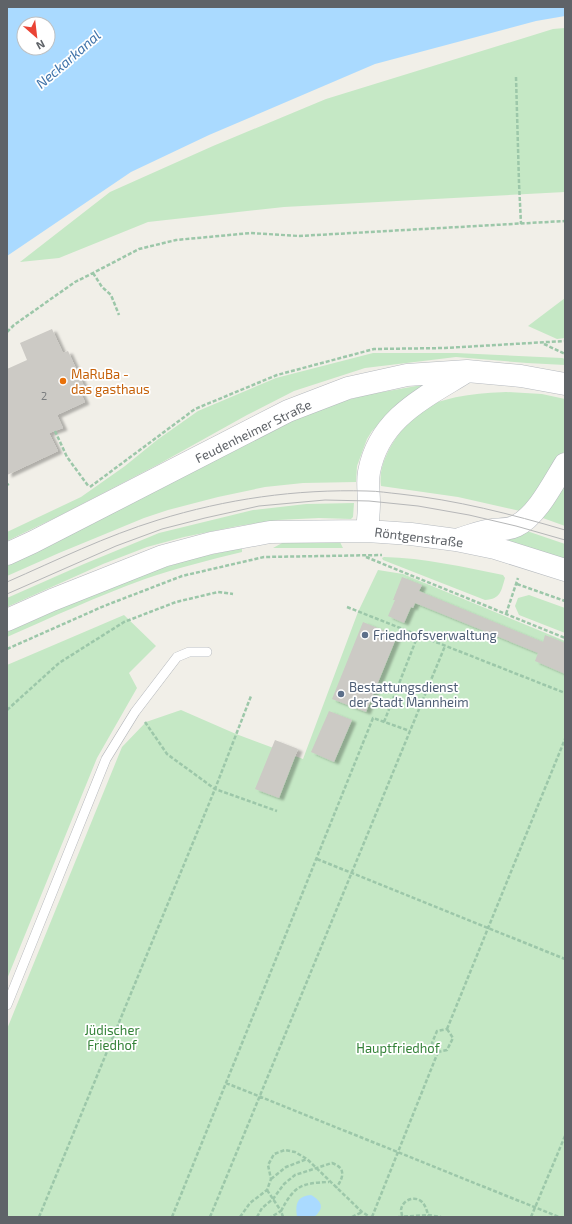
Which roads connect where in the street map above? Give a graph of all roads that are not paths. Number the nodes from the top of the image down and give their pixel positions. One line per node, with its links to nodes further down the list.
1 (467, 371): 2 (main road, Feudenheimer Straße); 4 (main road); 6 (main road, Feudenheimer Straße)
2 (565, 384)
3 (565, 464): 5 (main road)
4 (367, 531): 5 (main road, Röntgenstraße); 8 (main road, Röntgenstraße)
5 (456, 540): 7 (main road, Röntgenstraße)
6 (7, 554)
7 (565, 570)
8 (7, 620)
9 (207, 652): 10 (lane)
10 (7, 1005)

